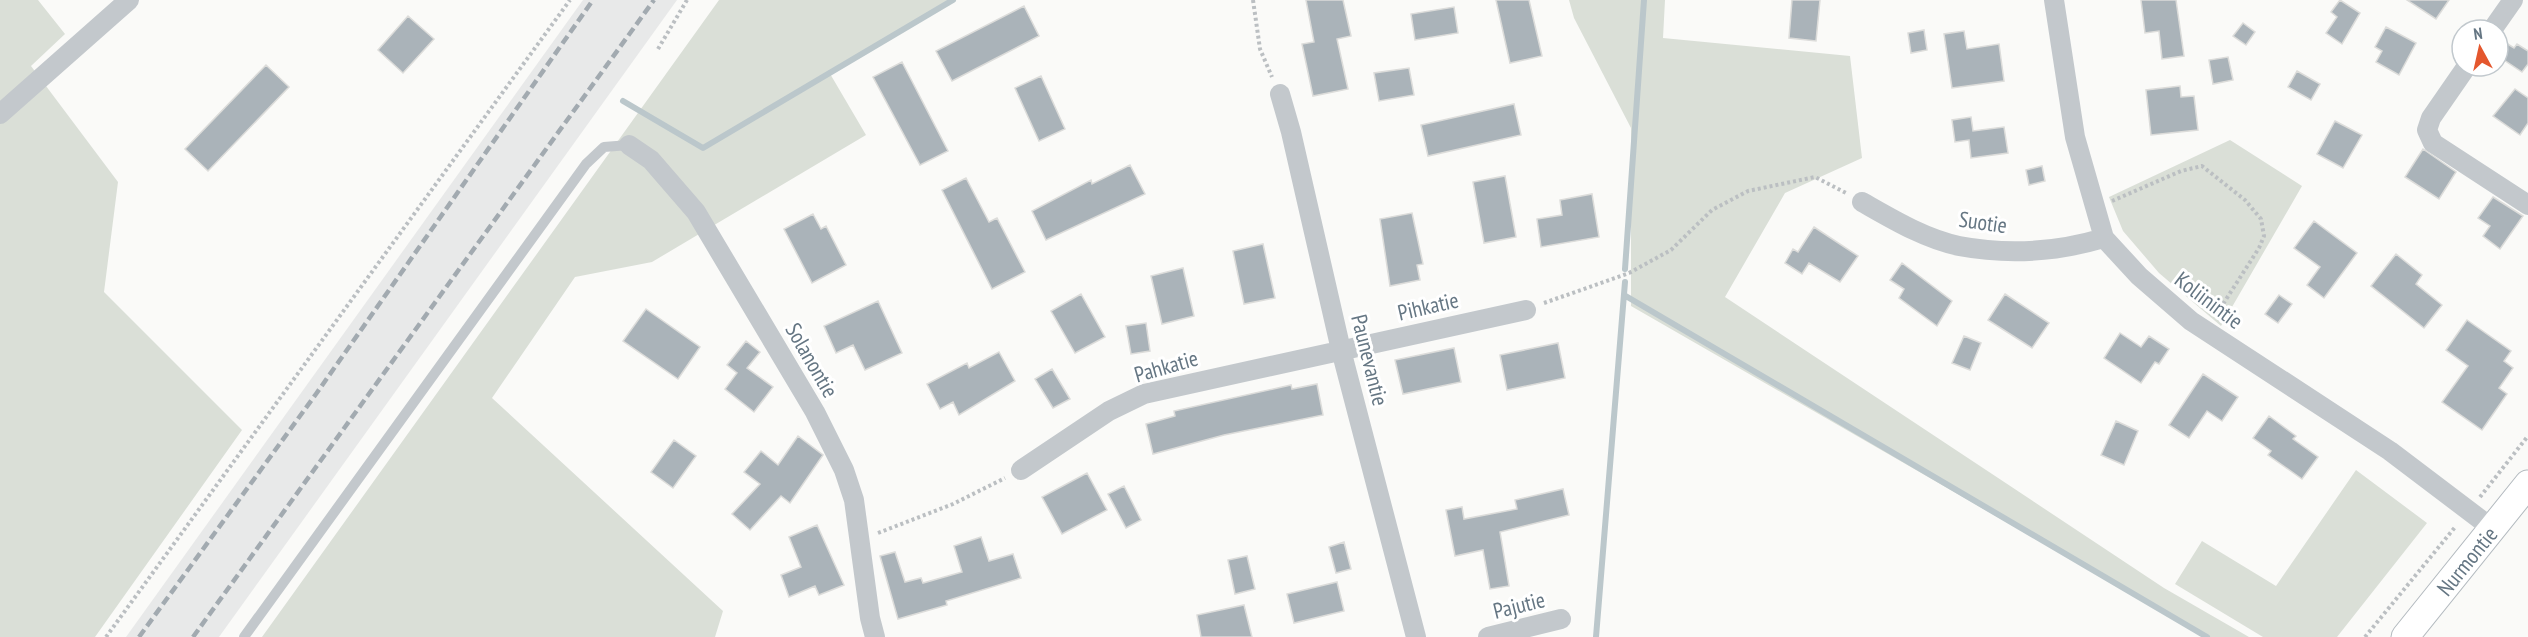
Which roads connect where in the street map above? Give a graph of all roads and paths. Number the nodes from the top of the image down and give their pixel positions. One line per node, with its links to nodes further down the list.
1 (129, 0): 11 (street)
2 (570, 0): 27 (path)
3 (687, 0): 8 (path)
4 (1253, 0): 10 (path)
5 (2054, 0): 15 (street, Koliinintie)
6 (2513, 0): 7 (street)
7 (2501, 18)
8 (658, 49)
9 (2459, 78): 14 (street)
10 (1280, 94): 19 (street, Paunevantie)
11 (0, 114)
12 (629, 145): 25 (street, Solanontie); 28 (lane)
13 (1863, 202): 16 (street, Suotie); 17 (path)
14 (2528, 205)
15 (2096, 208): 16 (street, Koliinintie); 18 (path)
16 (2104, 238): 18 (street, Koliinintie)
17 (1526, 310): 19 (street, Pihkatie)
18 (2206, 331): 23 (street, Koliinintie)
19 (1341, 350): 21 (street, Pahkatie); 30 (street, Paunevantie)
20 (2528, 436): 23 (path)
21 (1021, 470): 25 (path)
22 (2528, 484): 24 (main road, Nurmontie)
23 (2470, 510): 24 (street, Koliinintie); 32 (path)
24 (2493, 528): 33 (main road, Nurmontie)
25 (860, 538): 29 (street, Solanontie)
26 (1561, 619): 31 (street, Pajutie)
27 (106, 637)
28 (244, 637)
29 (875, 637)
30 (1416, 637)
31 (1488, 637)
32 (2365, 637)
33 (2405, 637)

